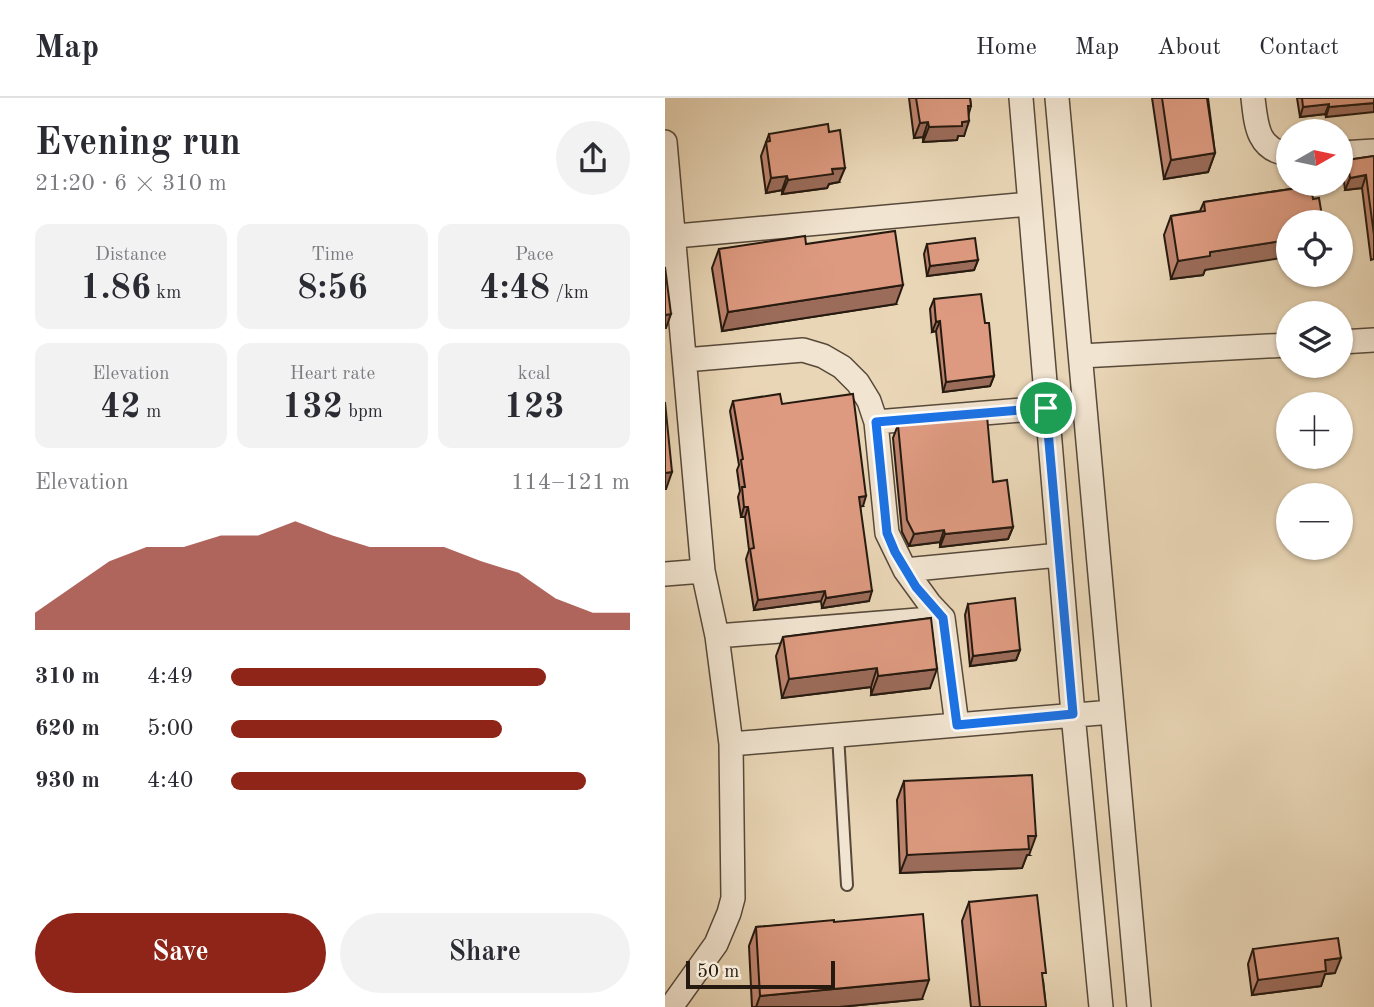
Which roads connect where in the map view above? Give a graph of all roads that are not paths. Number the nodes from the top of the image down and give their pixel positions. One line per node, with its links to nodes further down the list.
1 (1021, 98): 8 (street)
2 (1057, 98): 14 (street)
3 (1253, 98): 6 (street)
4 (665, 142): 9 (street)
5 (1374, 151): 7 (street)
6 (1276, 152)
7 (1353, 152)
8 (1029, 204): 9 (street); 15 (street)
9 (669, 237): 13 (street)
10 (1374, 340): 11 (street)
11 (1353, 341)
12 (1276, 346): 14 (street)
13 (678, 355): 16 (street); 19 (street)
14 (1081, 356): 23 (street)
15 (1046, 408): 16 (street); 17 (street)
16 (876, 422): 18 (street)
17 (1059, 555): 18 (street); 24 (street)
18 (905, 570): 21 (street)
19 (703, 571): 20 (street); 22 (street)
20 (665, 574)
21 (943, 618): 22 (street); 25 (street)
22 (717, 636): 27 (street)
23 (1112, 712): 24 (street); 31 (street)
24 (1073, 714): 25 (street); 30 (street)
25 (957, 725): 26 (street)
26 (838, 735): 27 (street); 28 (lane)
27 (731, 744): 29 (street)
28 (847, 885)
29 (671, 1007)
30 (1101, 1007)
31 (1139, 1007)

